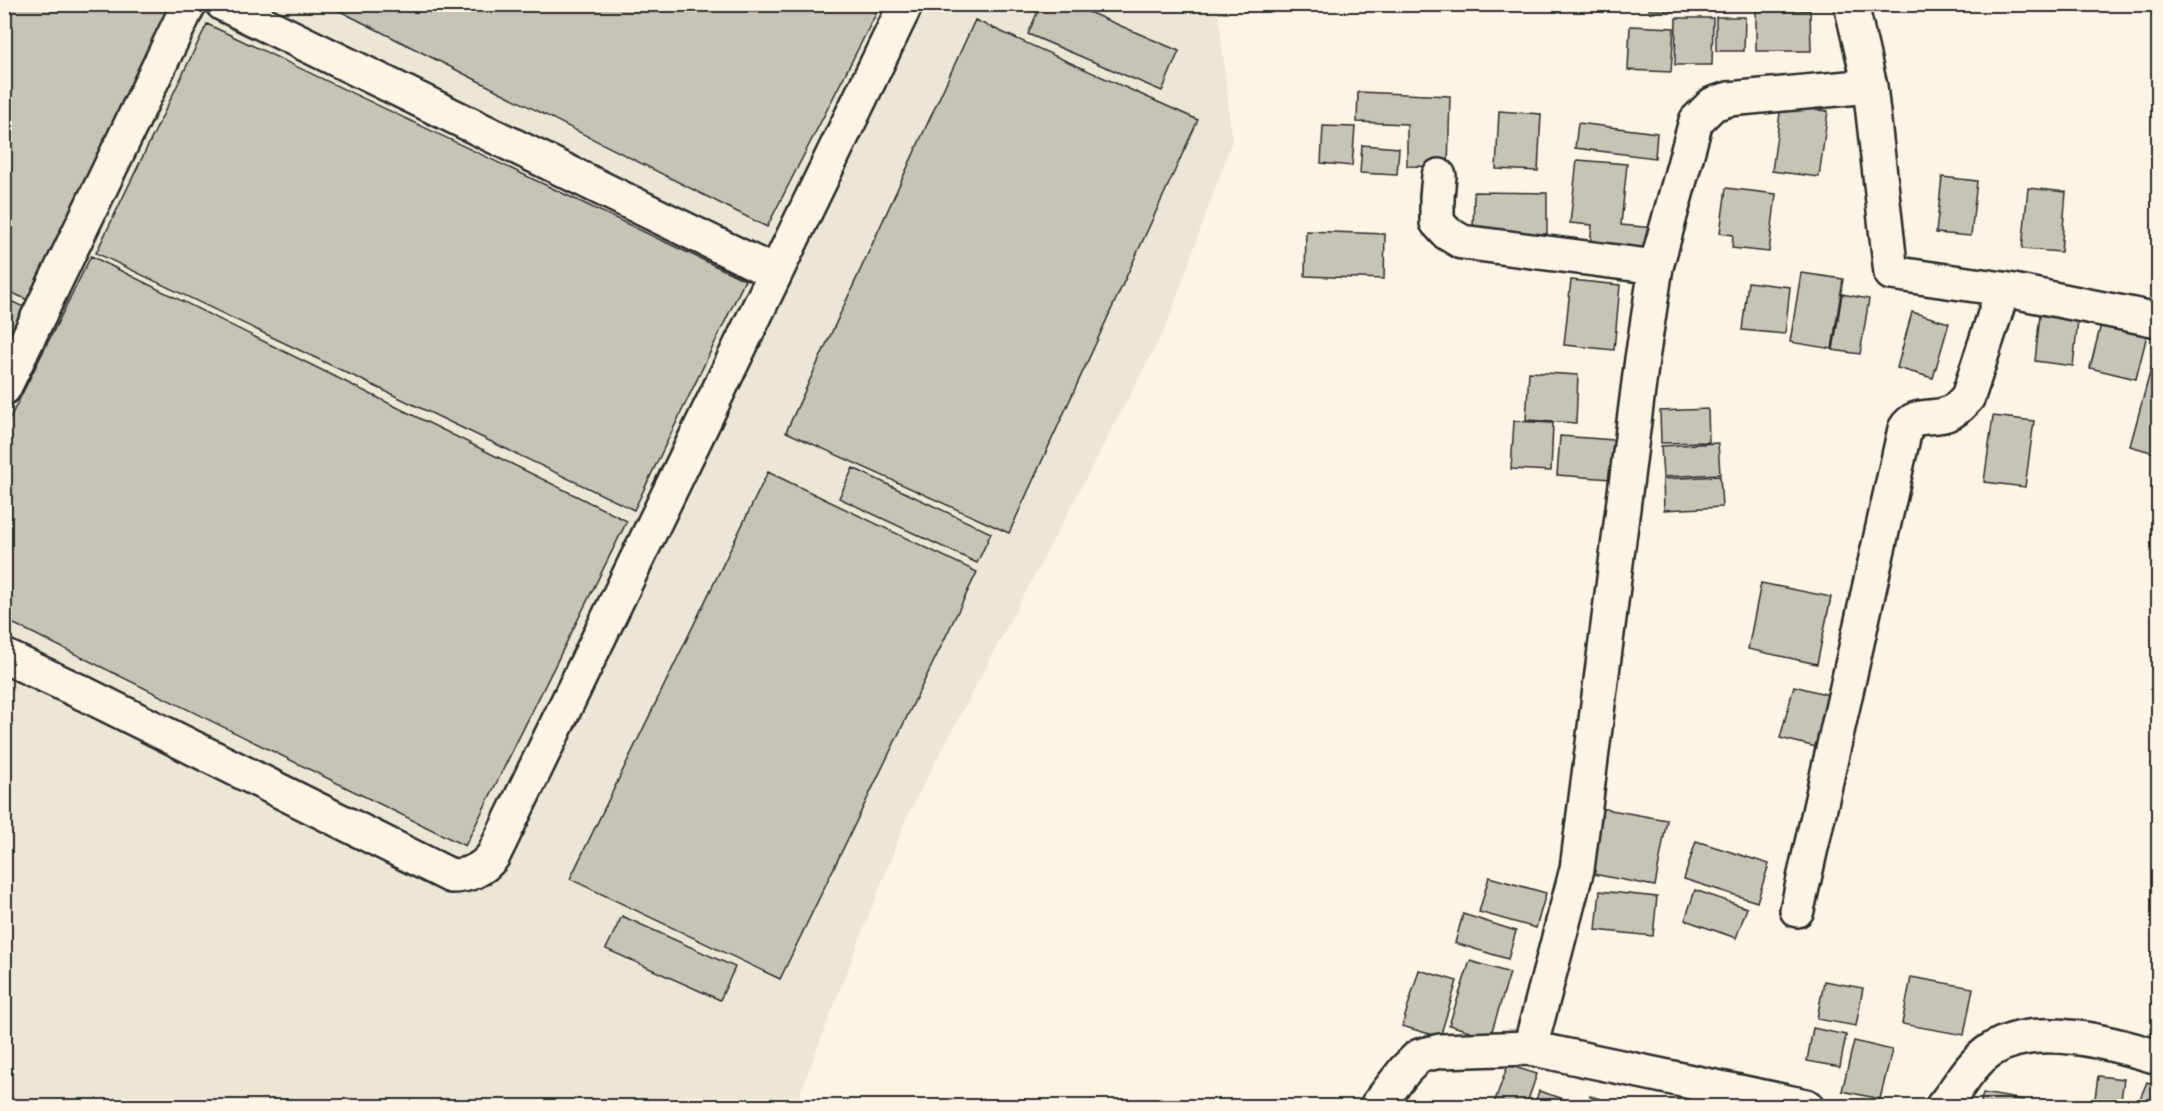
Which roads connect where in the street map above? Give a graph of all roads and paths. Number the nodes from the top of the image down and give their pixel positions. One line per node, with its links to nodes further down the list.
1 (189, 4): 11 (street)
2 (223, 4): 8 (street)
3 (906, 4): 8 (street)
4 (1851, 4): 5 (street)
5 (1870, 86): 7 (street); 9 (street)
6 (1439, 176): 7 (street)
7 (1656, 267): 14 (street)
8 (775, 273): 12 (street)
9 (2003, 289): 10 (street); 13 (street)
10 (2158, 320)
11 (4, 388)
12 (4, 656)
13 (1797, 910)
14 (1530, 1048): 16 (street); 17 (street)
15 (2158, 1057): 18 (street)
16 (1377, 1107)
17 (1806, 1107)
18 (1943, 1107)

